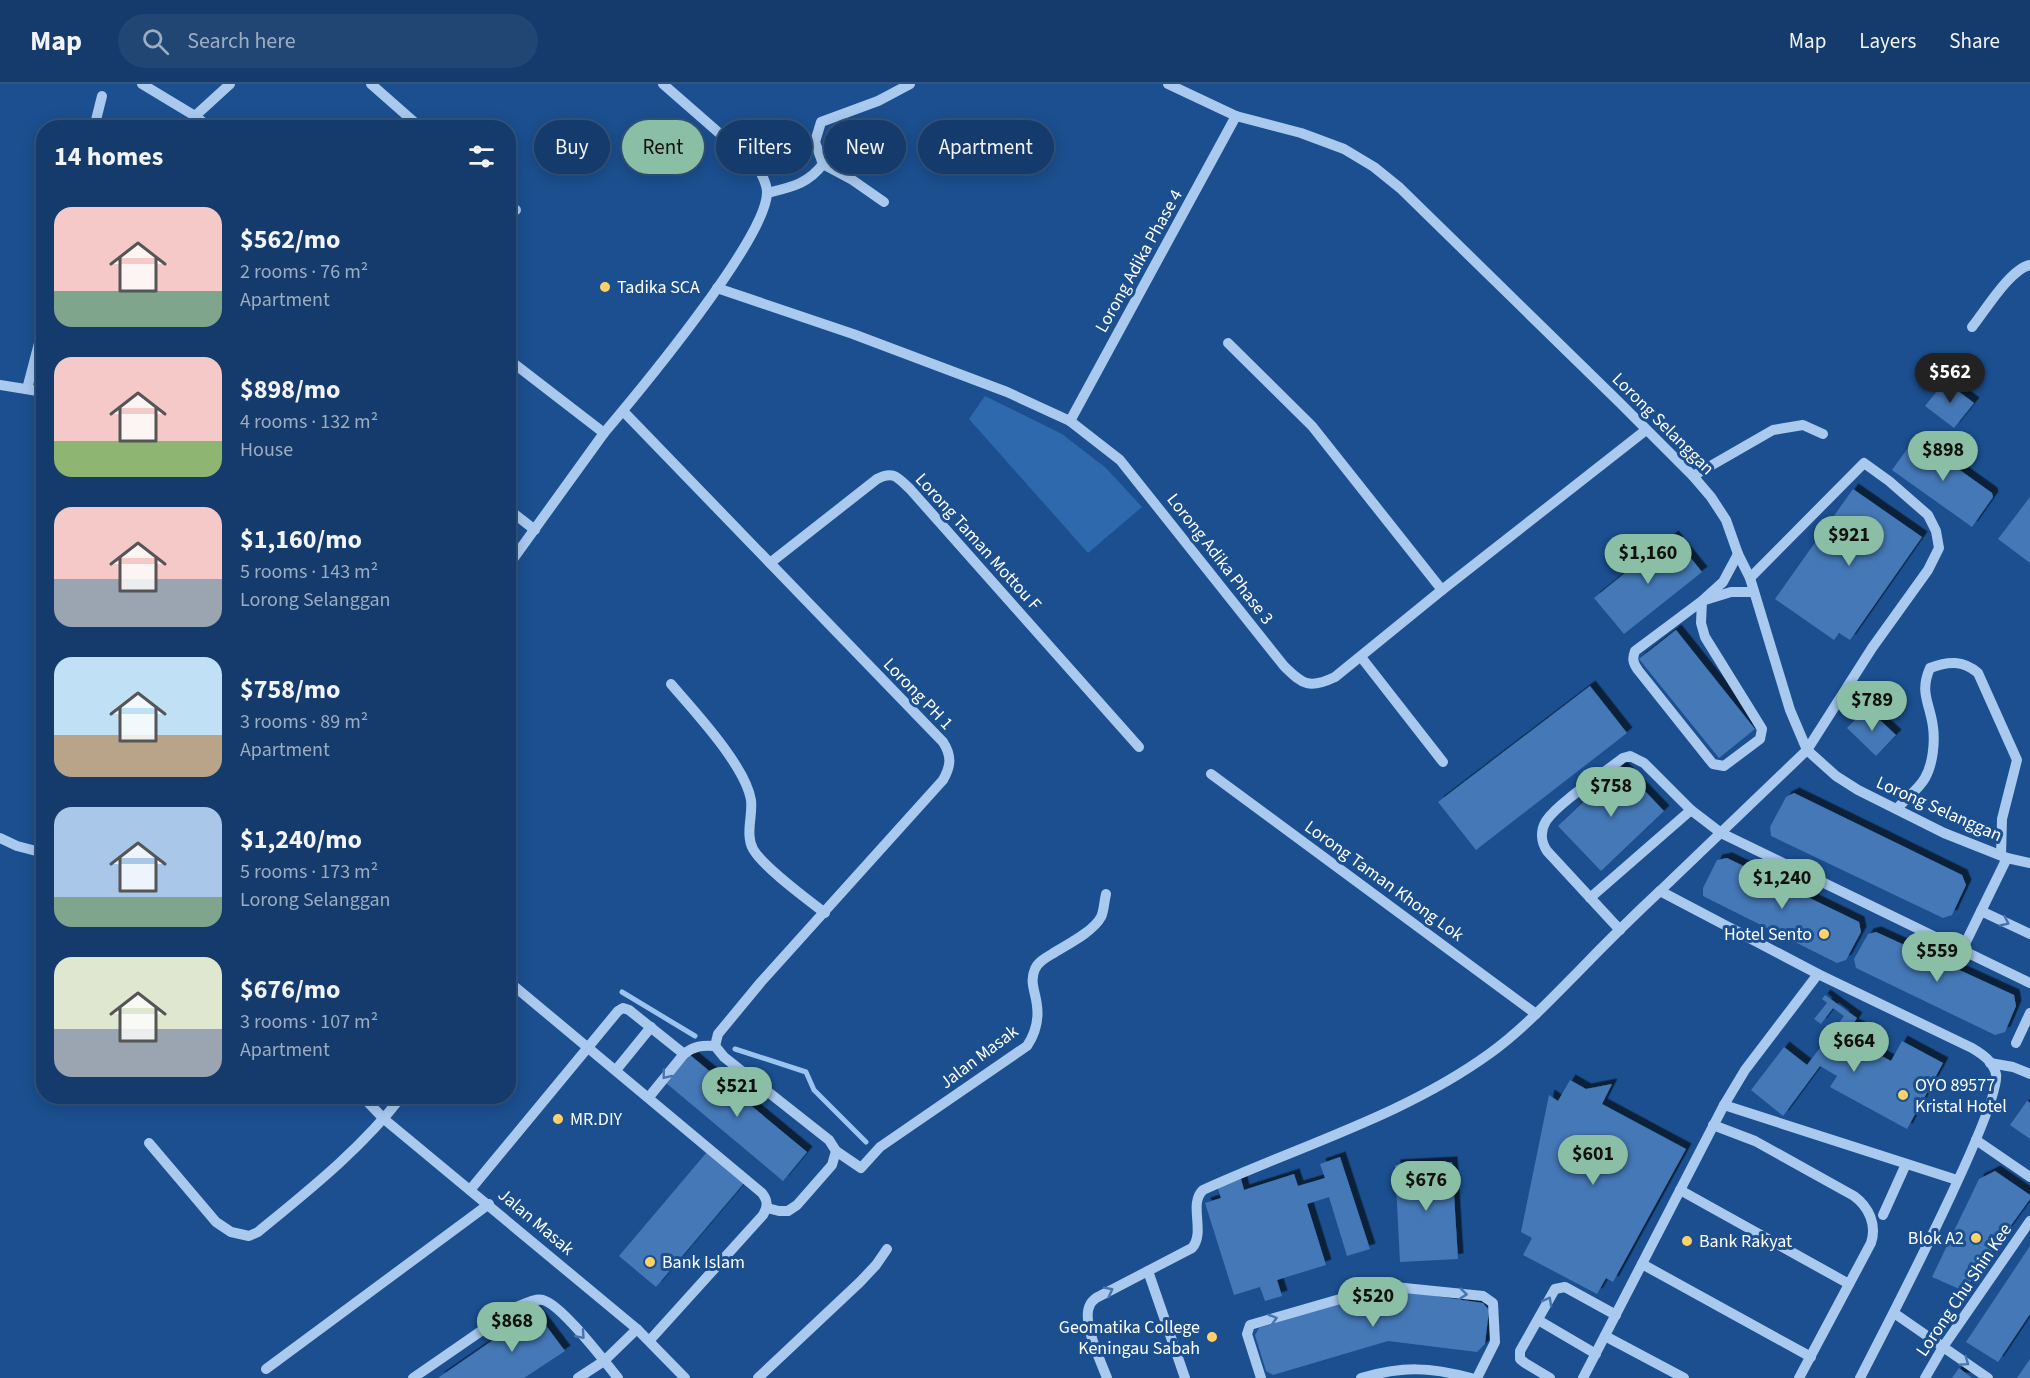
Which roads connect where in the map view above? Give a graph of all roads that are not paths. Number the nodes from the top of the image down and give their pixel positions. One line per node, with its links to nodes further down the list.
1 (142, 84): 8 (street)
2 (230, 84): 8 (street)
3 (371, 84): 12 (street)
4 (910, 84): 13 (street)
5 (1168, 84): 9 (street, Lorong Selanggan)
6 (668, 86): 14 (street)
7 (102, 96): 10 (street)
8 (195, 116): 11 (street)
9 (1236, 116): 26 (street, Lorong Adika Phase 4); 27 (street, Lorong Selanggan)
10 (96, 120)
11 (200, 120)
12 (412, 120)
13 (823, 164): 14 (street); 15 (street)
14 (767, 194): 17 (street)
15 (884, 202)
16 (2030, 265): 18 (street)
17 (717, 288): 25 (street); 26 (street, Lorong Adika Phase 3)
18 (1972, 327)
19 (1228, 343): 37 (street)
20 (36, 355): 23 (street)
21 (516, 365): 28 (street)
22 (0, 384): 23 (street)
23 (27, 389): 24 (street)
24 (36, 391)
25 (623, 411): 28 (street); 35 (street, Lorong PH 1)
26 (1070, 421): 40 (street, Lorong Adika Phase 3)
27 (1646, 430): 30 (street, Lorong Selanggan); 37 (street, Lorong Adika Phase 3)
28 (604, 433): 32 (street)
29 (1823, 434): 30 (street)
30 (1693, 476): 33 (street, Lorong Selanggan)
31 (516, 515): 32 (street)
32 (535, 530): 34 (street)
33 (1738, 554): 36 (street, Lorong Selanggan); 39 (street)
34 (516, 555)
35 (770, 563): 42 (street, Lorong Taman Mottou F); 57 (street, Lorong PH 1)
36 (1750, 578): 38 (street, Lorong Selanggan); 43 (street)
37 (1442, 590): 40 (street, Lorong Adika Phase 3)
38 (1754, 592): 39 (street); 43 (street, Lorong Selanggan)
39 (1702, 601): 39 (street)
40 (1361, 657): 44 (street)
41 (671, 684): 57 (street)
42 (1139, 747)
43 (1807, 750): 46 (street, Lorong Selanggan); 48 (street)
44 (1443, 762)
45 (1212, 774): 65 (street, Lorong Taman Khong Lok)
46 (1897, 809): 51 (street, Lorong Selanggan); 51 (street)
47 (1691, 810): 48 (street); 55 (street); 55 (street)
48 (1721, 833): 53 (street); 60 (street)
49 (0, 838): 50 (street)
50 (36, 852)
51 (2004, 856): 52 (street, Lorong Selanggan); 56 (street)
52 (2030, 863)
53 (1660, 891): 58 (street); 61 (street)
54 (1106, 894): 82 (street, Jalan Masak)
55 (1590, 898): 58 (street)
56 (1981, 911): 59 (street, one-way to 59); 60 (street)
57 (825, 913): 69 (street, Lorong PH 1)
58 (1620, 930): 65 (street)
59 (2030, 934)
60 (1962, 950): 62 (street)
61 (1818, 974): 71 (street); 77 (street)
62 (2030, 983)
63 (516, 988): 68 (street)
64 (2030, 1013): 67 (street)
65 (1536, 1014): 94 (street)
66 (651, 1027): 68 (street); 70 (street); 72 (street)
67 (2016, 1043)
68 (588, 1046): 72 (street); 86 (street)
69 (715, 1046): 70 (street); 82 (street)
70 (684, 1054): 74 (street, one-way to 74)
71 (1990, 1063): 73 (street); 80 (street)
72 (616, 1070): 74 (street)
73 (2030, 1074)
74 (649, 1097): 89 (street)
75 (370, 1104): 78 (street, Jalan Masak)
76 (396, 1104): 78 (street)
77 (1724, 1105): 79 (street); 83 (street)
78 (384, 1119): 81 (street); 86 (street, Jalan Masak)
79 (1713, 1125): 87 (street); 95 (street)
80 (1976, 1140): 84 (street); 85 (street)
81 (149, 1143)
82 (836, 1151): 89 (street)
83 (1906, 1164): 85 (street); 90 (street)
84 (2030, 1177)
85 (1957, 1180): 96 (street)
86 (470, 1190): 88 (street, Jalan Masak)
87 (1680, 1190): 93 (street); 95 (street)
88 (489, 1204): 99 (street, Jalan Masak); 106 (street)
89 (767, 1208): 101 (street)
90 (1883, 1215)
91 (2030, 1221): 102 (street, Lorong Chu Shin Kee)
92 (887, 1249): 112 (street)
93 (1642, 1264): 97 (street); 104 (street)
94 (1148, 1271): 113 (street, one-way to 94); 114 (street)
95 (1849, 1284): 104 (street)
96 (1894, 1313): 102 (street); 123 (street)
97 (1616, 1315): 98 (street, one-way to 97); 100 (street)
98 (1538, 1320): 103 (street); 119 (street)
99 (638, 1329): 101 (street, Jalan Masak); 105 (street)
100 (1605, 1336): 103 (street); 121 (street)
101 (650, 1340): 111 (street, Jalan Masak)
102 (1943, 1347): 124 (street, Lorong Chu Shin Kee); 125 (street, one-way to 125)
103 (1596, 1354): 120 (street)
104 (1811, 1357): 122 (street)
105 (604, 1361): 108 (street, one-way to 105); 109 (street); 110 (street)
106 (266, 1369)
107 (1431, 1374): 116 (street); 117 (street)
108 (413, 1378)
109 (578, 1378)
110 (618, 1378)
111 (685, 1378)
112 (758, 1378)
113 (1107, 1378)
114 (1185, 1378)
115 (1262, 1378): 118 (street, one-way to 118)
116 (1361, 1378)
117 (1471, 1378)
118 (1477, 1378)
119 (1550, 1378)
120 (1583, 1378)
121 (1683, 1378)
122 (1799, 1378)
123 (1860, 1378)
124 (1925, 1378)
125 (1988, 1378)

